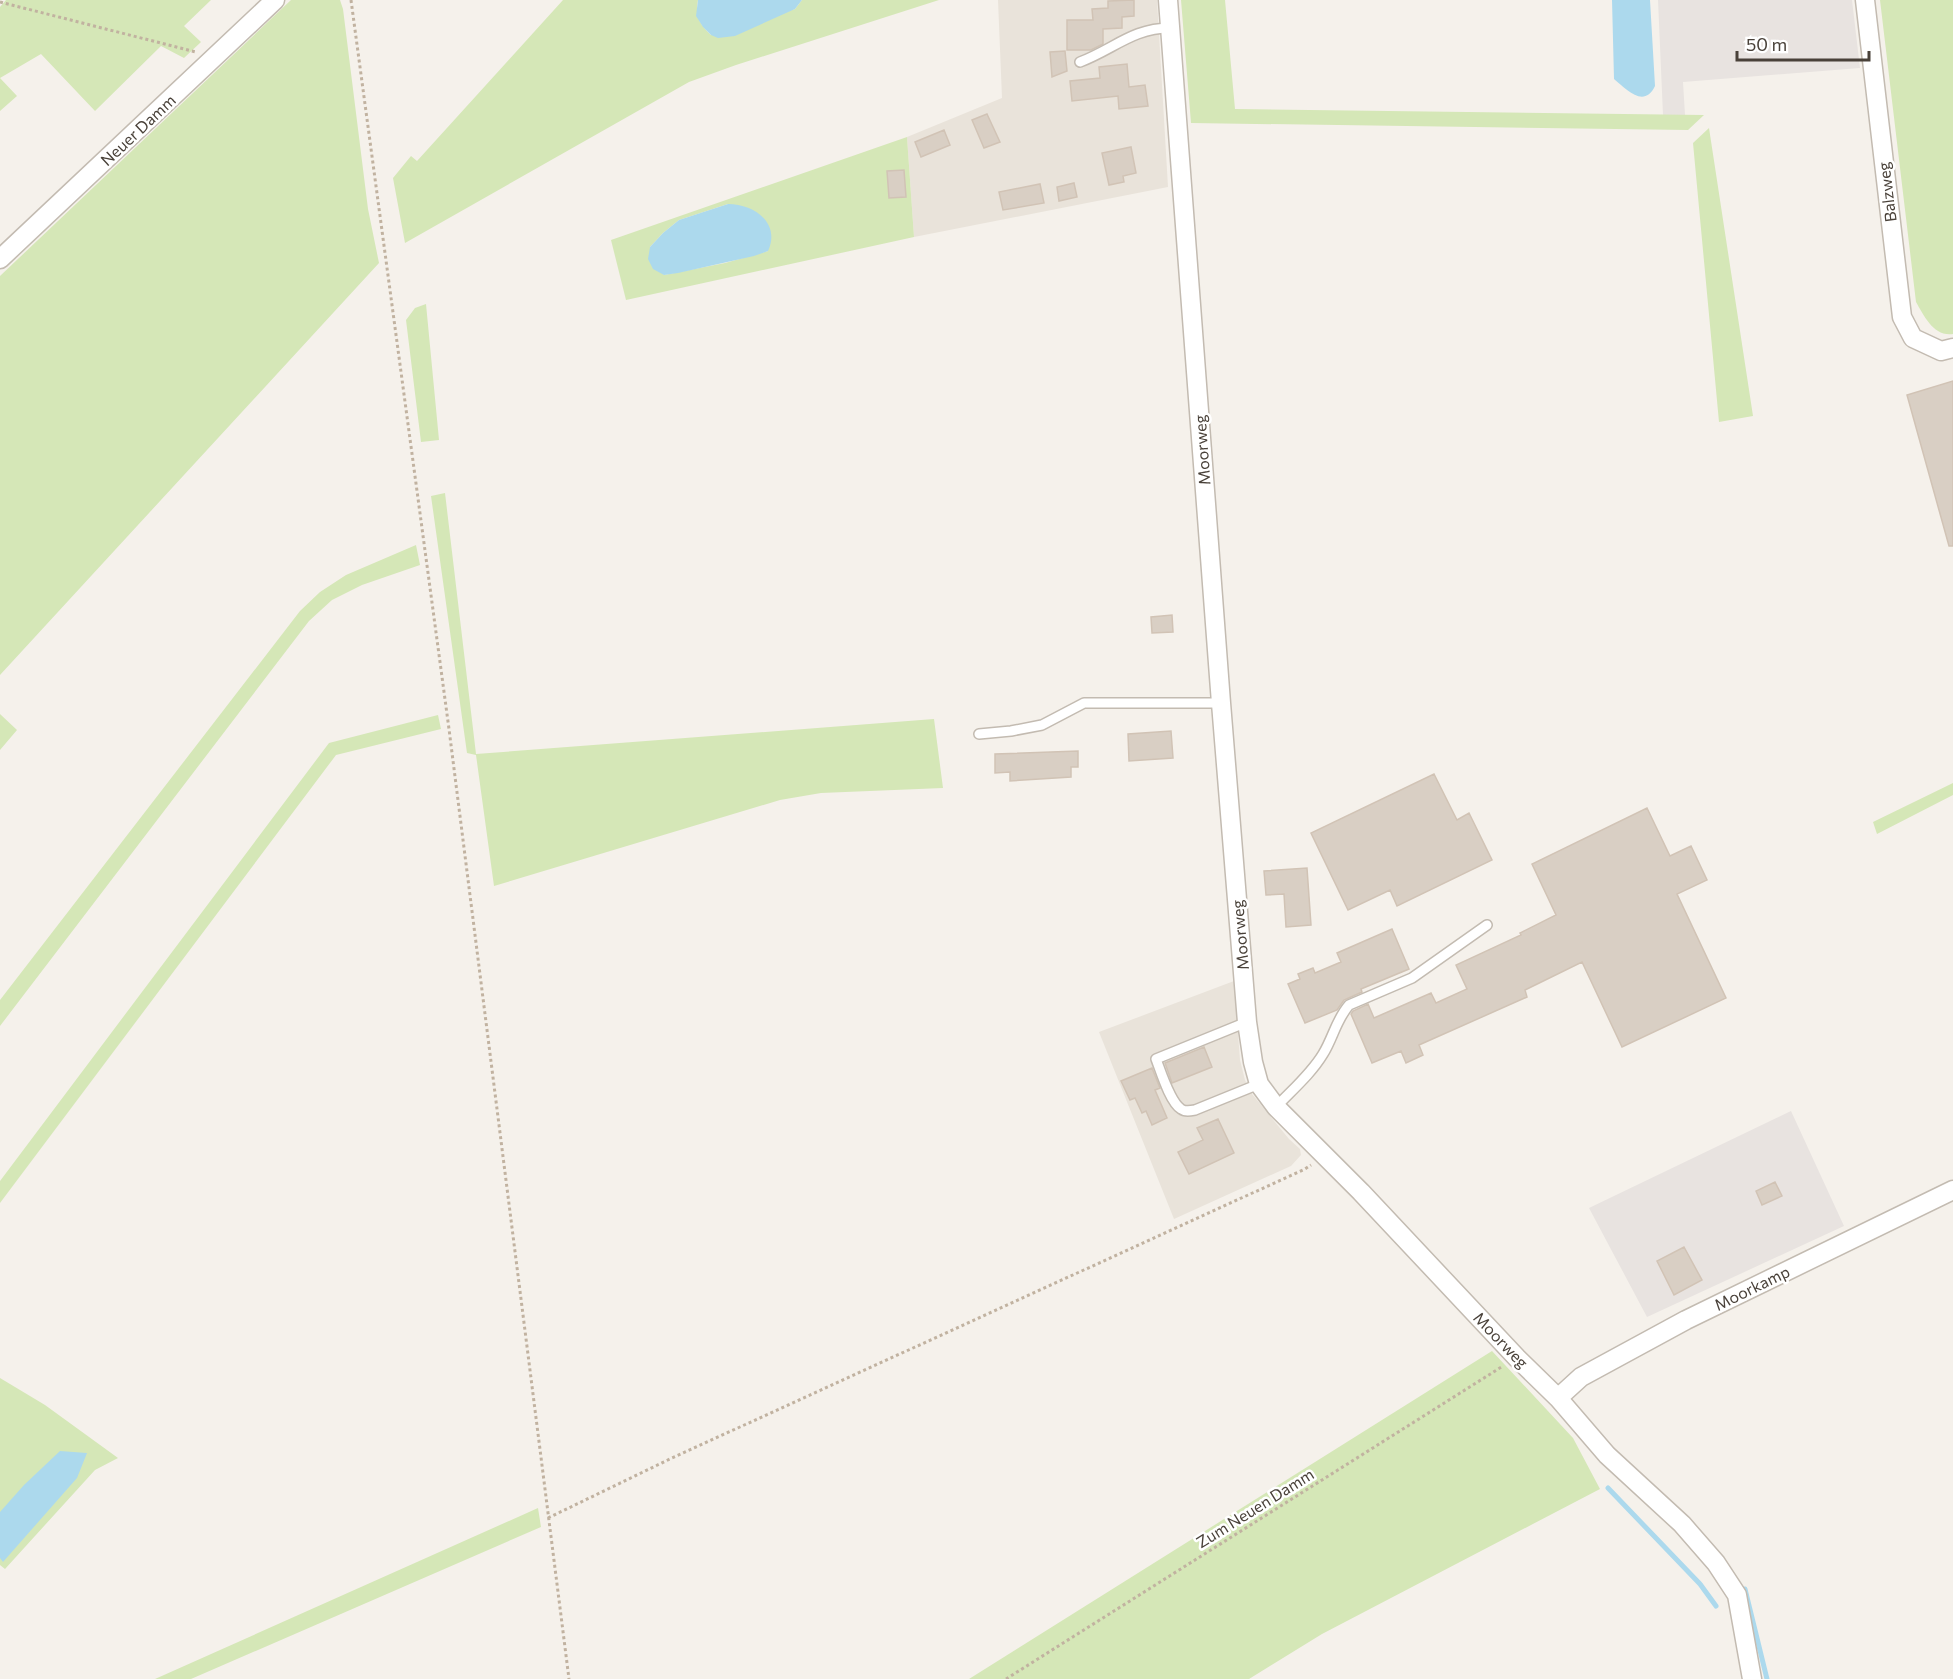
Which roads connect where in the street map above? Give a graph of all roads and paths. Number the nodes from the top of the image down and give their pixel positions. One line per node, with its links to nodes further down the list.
1 (275, 0): 7 (street, Neuer Damm)
2 (351, 0): 21 (path)
3 (1168, 0): 6 (street, Moorweg)
4 (1865, 0): 10 (street, Balzweg)
5 (0, 2): 7 (path)
6 (1170, 28): 8 (lane); 11 (street, Moorweg)
7 (215, 57): 9 (street, Neuer Damm)
8 (1080, 62)
9 (0, 259)
10 (1953, 348)
11 (1221, 703): 12 (lane); 14 (street, Moorweg)
12 (979, 734)
13 (1487, 925): 16 (lane)
14 (1247, 1022): 15 (street, Moorweg); 15 (lane)
15 (1259, 1084): 16 (street, Moorweg)
16 (1276, 1107): 17 (street, Moorweg)
17 (1324, 1155): 19 (street, Moorweg); 21 (path)
18 (1953, 1190): 20 (street, Moorkamp)
19 (1517, 1358): 20 (street, Moorweg); 23 (path, Zum Neuen Damm)
20 (1558, 1398): 24 (street, Moorweg)
21 (548, 1518): 22 (path)
22 (569, 1679)
23 (1006, 1679)
24 (1752, 1679)

